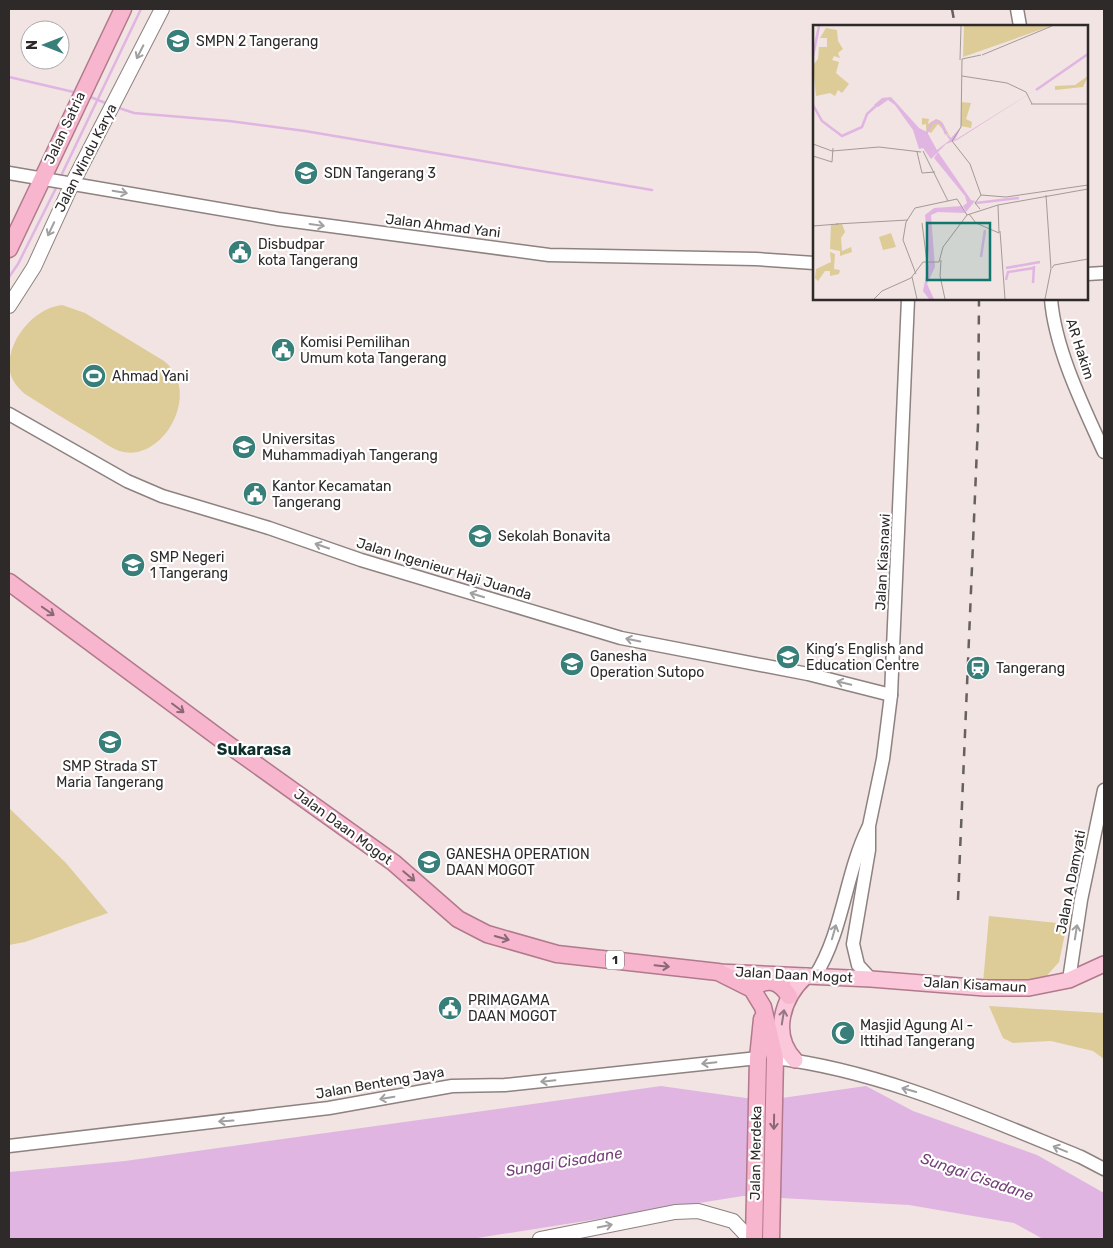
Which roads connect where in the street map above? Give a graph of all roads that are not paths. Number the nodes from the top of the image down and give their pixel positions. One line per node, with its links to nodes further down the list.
1 (123, 9): 6 (highway, Jalan Satria)
2 (162, 9): 7 (main road, Jalan Windu Karya, one-way to 7)
3 (1017, 9): 4 (street)
4 (1020, 25)
5 (9, 173): 6 (street, Jalan Ahmad Yani)
6 (44, 179): 7 (street, Jalan Ahmad Yani); 8 (highway, Jalan Satria)
7 (71, 184): 9 (street, Jalan Ahmad Yani, one-way to 9); 14 (main road, Jalan Windu Karya, one-way to 14)
8 (9, 249)
9 (813, 263)
10 (1104, 273): 11 (street)
11 (1088, 274)
12 (908, 300): 19 (street, Jalan Kiasnawi)
13 (1051, 300): 16 (street, AR Hakim)
14 (9, 306)
15 (9, 414): 19 (street, Jalan Ingenieur Haji Juanda, one-way to 15)
16 (1100, 435): 17 (street)
17 (1104, 452)
18 (9, 582): 23 (highway, Jalan Daan Mogot / 1, one-way to 23)
19 (891, 695): 21 (street, Jalan Kiasnawi)
20 (1104, 790): 26 (street, Jalan A Damyati, one-way to 20)
21 (869, 826): 24 (street, Jalan Kiasnawi, one-way to 21); 25 (street, Jalan Kiasnawi)
22 (1104, 964): 26 (main road, Jalan Kisamaun)
23 (718, 972): 24 (main road, Jalan Daan Mogot); 27 (highway, Jalan Daan Mogot / 1)
24 (810, 976): 25 (main road, Jalan Daan Mogot); 28 (main road)
25 (871, 979): 26 (main road, Jalan Kisamaun)
26 (1068, 980)
27 (752, 989): 28 (highway); 29 (highway, Jalan Daan Mogot)
28 (789, 996): 30 (main road, one-way to 28)
29 (763, 1007): 31 (highway); 32 (highway, Jalan Daan Mogot)
30 (795, 1060): 32 (street); 36 (street, one-way to 30)
31 (758, 1063): 33 (street, Jalan Benteng Jaya, one-way to 33); 38 (highway, Jalan Merdeka)
32 (775, 1065): 37 (highway, Jalan Merdeka, one-way to 37)
33 (55, 1140): 34 (street, Jalan Benteng Jaya); 35 (street)
34 (9, 1146)
35 (9, 1154)
36 (1104, 1169)
37 (772, 1233)
38 (753, 1235): 39 (main road, one-way to 38)
39 (540, 1239)

